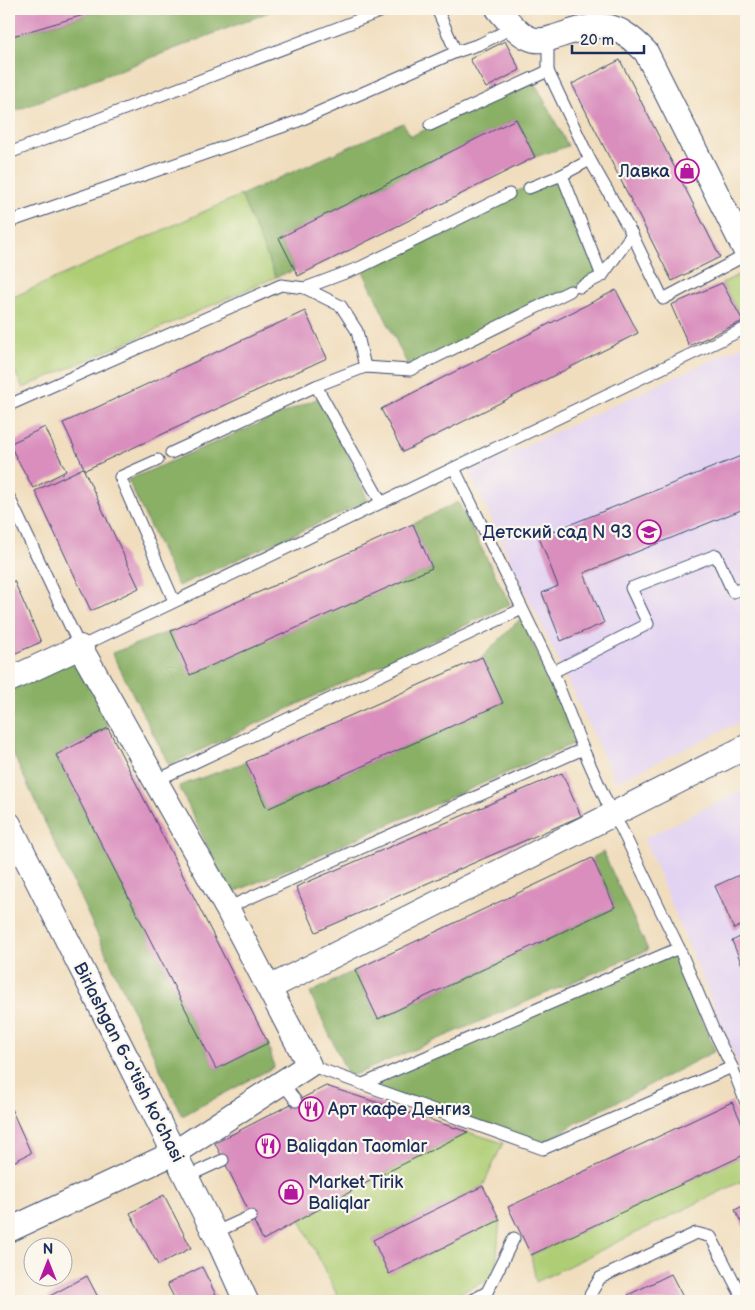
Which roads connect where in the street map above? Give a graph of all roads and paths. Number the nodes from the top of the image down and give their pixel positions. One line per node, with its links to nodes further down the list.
1 (387, 9): 9 (lane)
2 (438, 9): 6 (lane)
3 (498, 9): 4 (street)
4 (514, 28): 5 (street); 6 (lane)
5 (548, 40): 7 (lane); 16 (street)
6 (456, 52): 14 (lane)
7 (548, 71): 8 (lane); 10 (lane)
8 (430, 125)
9 (9, 153)
10 (590, 160): 11 (lane); 15 (lane)
11 (562, 175): 12 (lane); 17 (lane)
12 (529, 188)
13 (509, 194): 18 (lane)
14 (9, 222)
15 (632, 234): 16 (lane); 17 (lane)
16 (746, 254)
17 (602, 276): 20 (lane)
18 (305, 288): 20 (lane); 22 (lane)
19 (746, 328): 25 (lane)
20 (364, 367): 21 (lane)
21 (316, 386): 23 (lane); 27 (lane)
22 (9, 405)
23 (171, 453)
24 (158, 460): 29 (lane)
25 (454, 468): 27 (lane); 30 (lane)
26 (9, 497): 31 (lane)
27 (382, 502): 29 (lane)
28 (746, 587): 32 (lane)
29 (174, 601): 31 (lane)
30 (522, 609): 32 (lane); 36 (lane)
31 (80, 646): 33 (street); 36 (street)
32 (553, 672): 35 (lane)
33 (9, 680)
34 (746, 747): 37 (street)
35 (583, 749): 37 (lane); 39 (lane)
36 (155, 781): 39 (street)
37 (612, 814): 40 (lane); 41 (street)
38 (9, 824): 48 (street, Birlashgan 6-o'tish ko'chasi)
39 (227, 908): 41 (street)
40 (679, 948): 43 (lane); 45 (lane)
41 (269, 988): 42 (street)
42 (309, 1064): 44 (street); 45 (lane)
43 (732, 1067): 45 (lane); 47 (lane)
44 (282, 1082): 46 (lane); 48 (street)
45 (363, 1084)
46 (296, 1101)
47 (746, 1103)
48 (174, 1153): 50 (street, Birlashgan 6-o'tish ko'chasi); 52 (street)
49 (224, 1160): 50 (lane)
50 (186, 1177): 53 (street, Birlashgan 6-o'tish ko'chasi)
51 (251, 1216): 53 (lane)
52 (9, 1230)
53 (214, 1233): 55 (street, Birlashgan 6-o'tish ko'chasi)
54 (514, 1238): 56 (lane)
55 (246, 1301)
56 (471, 1301)
57 (593, 1301): 58 (lane)
58 (744, 1301)

